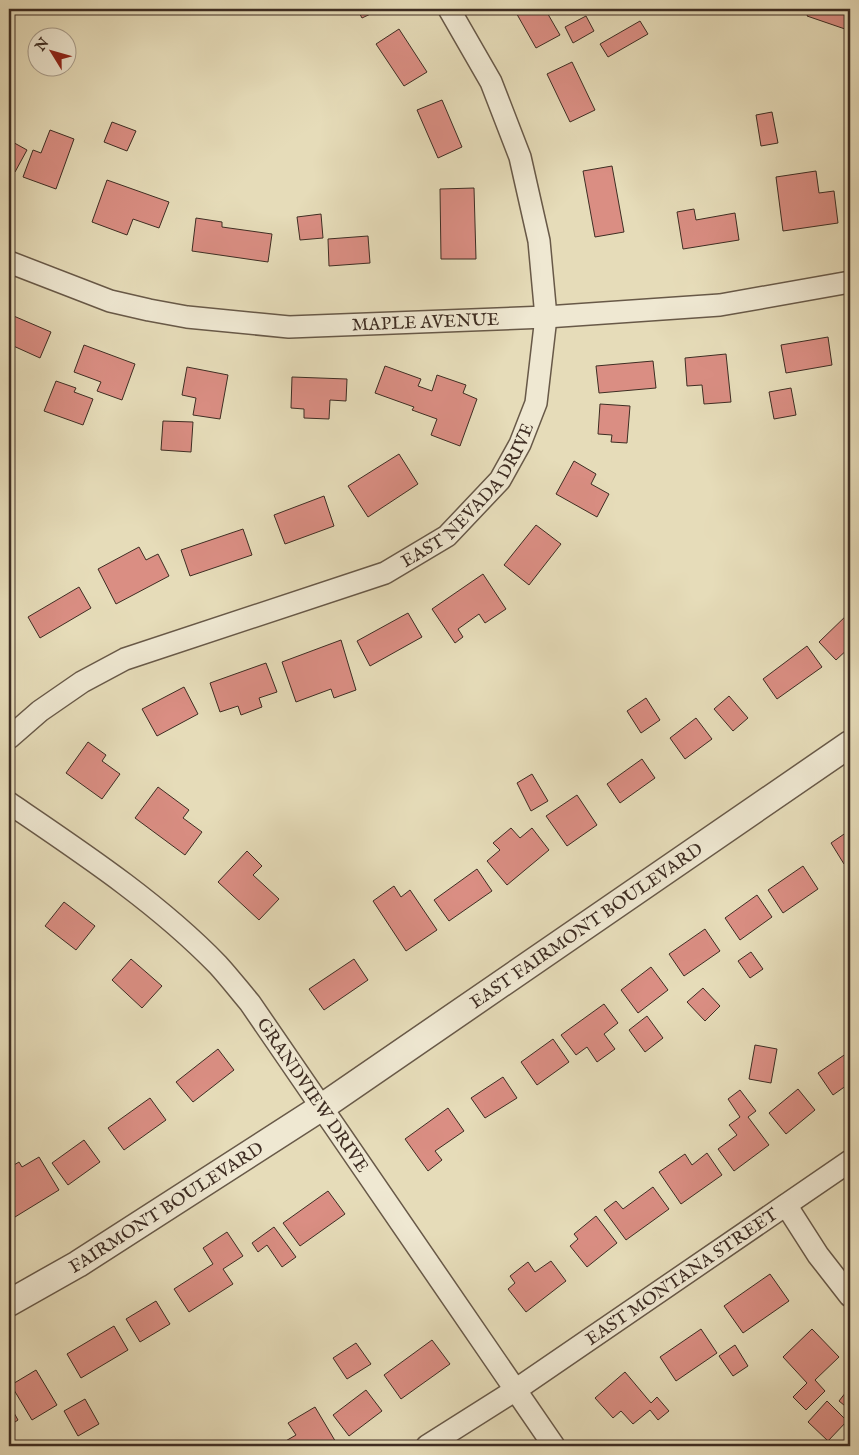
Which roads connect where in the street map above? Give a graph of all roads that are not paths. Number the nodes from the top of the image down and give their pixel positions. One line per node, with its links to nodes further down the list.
1 (449, 9): 4 (street, EAST NEVADA DRIVE)
2 (9, 262): 4 (street, MAPLE AVENUE)
3 (850, 282): 4 (street, MAPLE AVENUE)
4 (546, 317): 5 (street, EAST NEVADA DRIVE)
5 (9, 738)
6 (850, 744): 8 (street, EAST FAIRMONT BOULEVARD)
7 (9, 803): 8 (street, GRANDVIEW DRIVE)
8 (322, 1107): 12 (street, FAIRMONT BOULEVARD); 13 (street, GRANDVIEW DRIVE)
9 (850, 1160): 10 (street, EAST MONTANA STREET)
10 (786, 1205): 11 (street); 13 (street, EAST MONTANA STREET)
11 (850, 1296)
12 (9, 1304)
13 (514, 1391): 14 (street, EAST MONTANA STREET); 15 (street, GRANDVIEW DRIVE)
14 (427, 1446)
15 (554, 1446)

